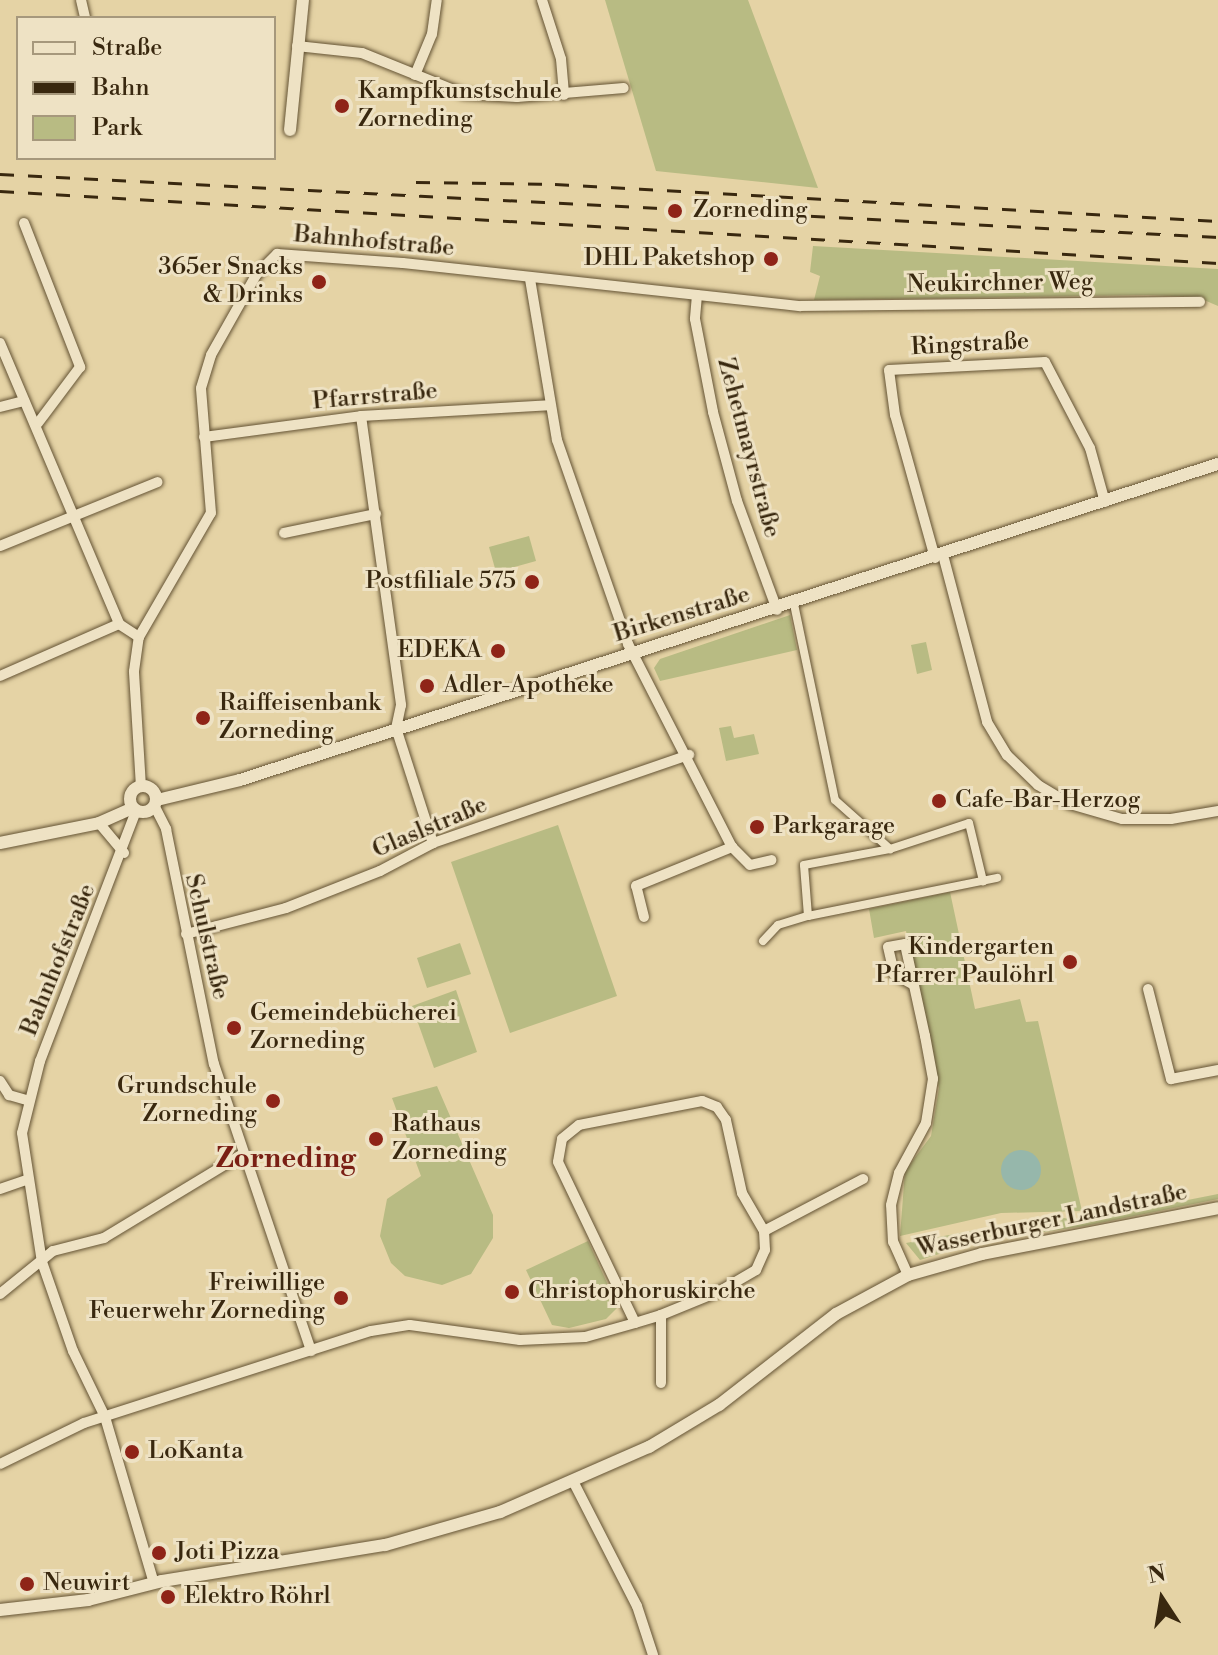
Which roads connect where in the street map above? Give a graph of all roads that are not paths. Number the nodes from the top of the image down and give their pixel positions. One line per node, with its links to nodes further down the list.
1 (303, 0): 4 (street)
2 (437, 0): 5 (street)
3 (542, 0): 7 (street)
4 (297, 46): 5 (street); 8 (street)
5 (415, 75): 7 (street)
6 (624, 88): 7 (street)
7 (564, 95)
8 (290, 130)
9 (24, 223): 19 (street)
10 (530, 279): 11 (street, Bahnhofstraße); 16 (street); 20 (street, Bahnhofstraße)
11 (697, 295): 13 (street, Bahnhofstraße); 30 (street, Zehetmayrstraße)
12 (1200, 302): 13 (street, Neukirchner Weg)
13 (801, 306)
14 (0, 343): 15 (street)
15 (24, 401): 17 (street); 19 (street)
16 (549, 405): 18 (street, Pfarrstraße); 33 (street)
17 (0, 407)
18 (361, 416): 20 (street, Pfarrstraße); 24 (street)
19 (38, 423): 25 (street)
20 (204, 437): 32 (street, Bahnhofstraße)
21 (1218, 464): 23 (street, Birkenstraße)
22 (158, 482): 25 (street)
23 (1105, 502): 28 (street, Birkenstraße); 28 (street, Ringstraße)
24 (376, 514): 26 (street); 35 (street)
25 (78, 518): 27 (street); 31 (street)
26 (284, 533)
27 (0, 546)
28 (939, 556): 29 (street, Birkenstraße); 40 (street)
29 (794, 604): 30 (street, Birkenstraße); 45 (street)
30 (777, 610): 33 (street, Birkenstraße)
31 (119, 624): 32 (street); 34 (street)
32 (139, 637): 37 (street, Bahnhofstraße)
33 (633, 653): 35 (street, Birkenstraße); 36 (street)
34 (0, 676)
35 (396, 728): 38 (street, Birkenstraße); 43 (street)
36 (689, 755): 43 (street, Glaslstraße); 44 (street)
37 (141, 787): 38 (street); 39 (street)
38 (156, 804): 39 (street, Birkenstraße); 52 (street, Schulstraße)
39 (134, 809): 41 (street, Birkenstraße); 46 (street, Bahnhofstraße)
40 (1218, 811)
41 (99, 823): 42 (street, Birkenstraße); 46 (street)
42 (0, 843)
43 (433, 843): 52 (street, Glaslstraße)
44 (732, 847): 47 (street); 51 (street)
45 (890, 849): 49 (street); 50 (street)
46 (124, 853): 58 (street, Bahnhofstraße)
47 (771, 860)
48 (997, 878): 49 (street)
49 (983, 881): 50 (street)
50 (808, 916): 53 (street)
51 (644, 917)
52 (186, 934): 59 (street, Schulstraße)
53 (763, 941)
54 (914, 985): 66 (street)
55 (1148, 989): 56 (street)
56 (1218, 1070)
57 (0, 1081): 58 (street)
58 (27, 1100): 61 (street, Bahnhofstraße)
59 (241, 1155): 65 (street); 70 (street, Schulstraße)
60 (863, 1179): 64 (street)
61 (26, 1180): 62 (street); 65 (street, Bahnhofstraße)
62 (0, 1189)
63 (1218, 1208): 66 (street, Wasserburger Landstraße)
64 (764, 1231): 68 (street); 69 (street)
65 (42, 1262): 67 (street); 72 (street, Bahnhofstraße)
66 (908, 1275): 74 (street, Wasserburger Landstraße)
67 (0, 1294)
68 (661, 1315): 69 (street); 71 (street)
69 (635, 1323): 70 (street)
70 (311, 1351): 72 (street)
71 (661, 1383)
72 (105, 1417): 73 (street); 75 (street, Bahnhofstraße)
73 (0, 1464)
74 (574, 1483): 75 (street, Wasserburger Landstraße); 77 (street)
75 (154, 1583): 76 (street, Wasserburger Landstraße)
76 (0, 1610)
77 (653, 1655)

